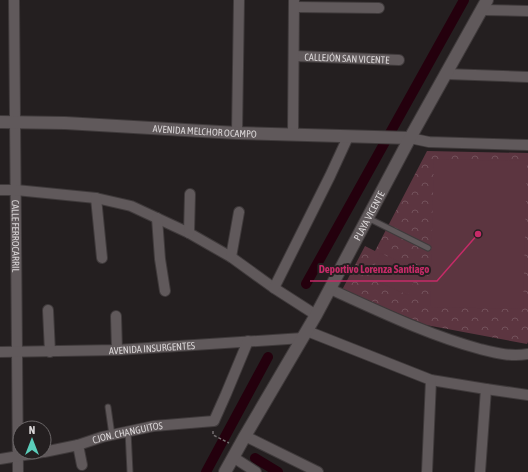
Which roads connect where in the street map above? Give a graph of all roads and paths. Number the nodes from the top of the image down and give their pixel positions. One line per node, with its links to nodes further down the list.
1 (14, 0): 12 (street, CALLE FERROCARRIL)
2 (239, 0): 13 (street)
3 (294, 4): 5 (street); 7 (street)
4 (484, 5): 6 (street); 9 (main road, PLAYA VICENTE)
5 (379, 8)
6 (528, 11)
7 (294, 56): 8 (street, CALLEJÓN SAN VICENTE); 14 (street)
8 (399, 60)
9 (446, 74): 10 (street); 16 (main road, PLAYA VICENTE)
10 (528, 77)
11 (0, 122): 12 (main road, AVENIDA MELCHOR OCAMPO)
12 (15, 122): 13 (main road, AVENIDA MELCHOR OCAMPO); 20 (street, CALLE FERROCARRIL)
13 (237, 133): 14 (main road, AVENIDA MELCHOR OCAMPO)
14 (293, 135): 15 (main road, AVENIDA MELCHOR OCAMPO)
15 (348, 137): 16 (main road, AVENIDA MELCHOR OCAMPO); 30 (street)
16 (410, 138): 17 (street); 18 (street); 25 (main road, PLAYA VICENTE)
17 (528, 139)
18 (528, 145)
19 (0, 190): 20 (street)
20 (16, 190): 22 (street); 39 (street, CALLE FERROCARRIL)
21 (190, 194): 26 (street)
22 (96, 198): 24 (street); 29 (street)
23 (239, 212): 28 (street)
24 (157, 218): 26 (street); 32 (street)
25 (368, 218): 27 (lane); 31 (main road, PLAYA VICENTE)
26 (189, 233): 28 (street)
27 (428, 248)
28 (231, 257): 30 (street)
29 (102, 258)
30 (274, 288): 34 (street)
31 (330, 289): 34 (main road, PLAYA VICENTE); 42 (street)
32 (165, 291)
33 (48, 310): 41 (street)
34 (316, 315): 36 (main road, PLAYA VICENTE)
35 (116, 316): 38 (street)
36 (305, 335): 37 (street, AVENIDA INSURGENTES); 43 (street); 51 (main road, PLAYA VICENTE)
37 (248, 341): 38 (street, AVENIDA INSURGENTES); 48 (street, CJON. CHANGUITOS)
38 (117, 350): 41 (street, AVENIDA INSURGENTES)
39 (16, 351): 40 (street, AVENIDA INSURGENTES); 41 (street, AVENIDA INSURGENTES); 47 (street, CALLE FERROCARRIL)
40 (0, 352)
41 (50, 352)
42 (528, 354)
43 (431, 380): 44 (street); 65 (street)
44 (486, 389): 45 (street); 66 (street)
45 (528, 394)
46 (108, 408): 49 (lane)
47 (17, 420)
48 (128, 431): 49 (street, CJON. CHANGUITOS); 61 (lane)
49 (112, 435): 53 (street, CJON. CHANGUITOS)
50 (212, 435): 52 (path)
51 (245, 436): 56 (main road, PLAYA VICENTE); 64 (street)
52 (230, 444)
53 (78, 445): 54 (street, CJON. CHANGUITOS); 59 (street)
54 (52, 450)
55 (12, 458): 57 (street, CJON. CHANGUITOS)
56 (233, 458): 62 (main road, PLAYA VICENTE); 63 (street)
57 (0, 459)
58 (17, 460): 60 (street, CALLE FERROCARRIL)
59 (82, 465)
60 (18, 472)
61 (130, 472)
62 (225, 472)
63 (256, 472)
64 (318, 472)
65 (427, 472)
66 (480, 472)

